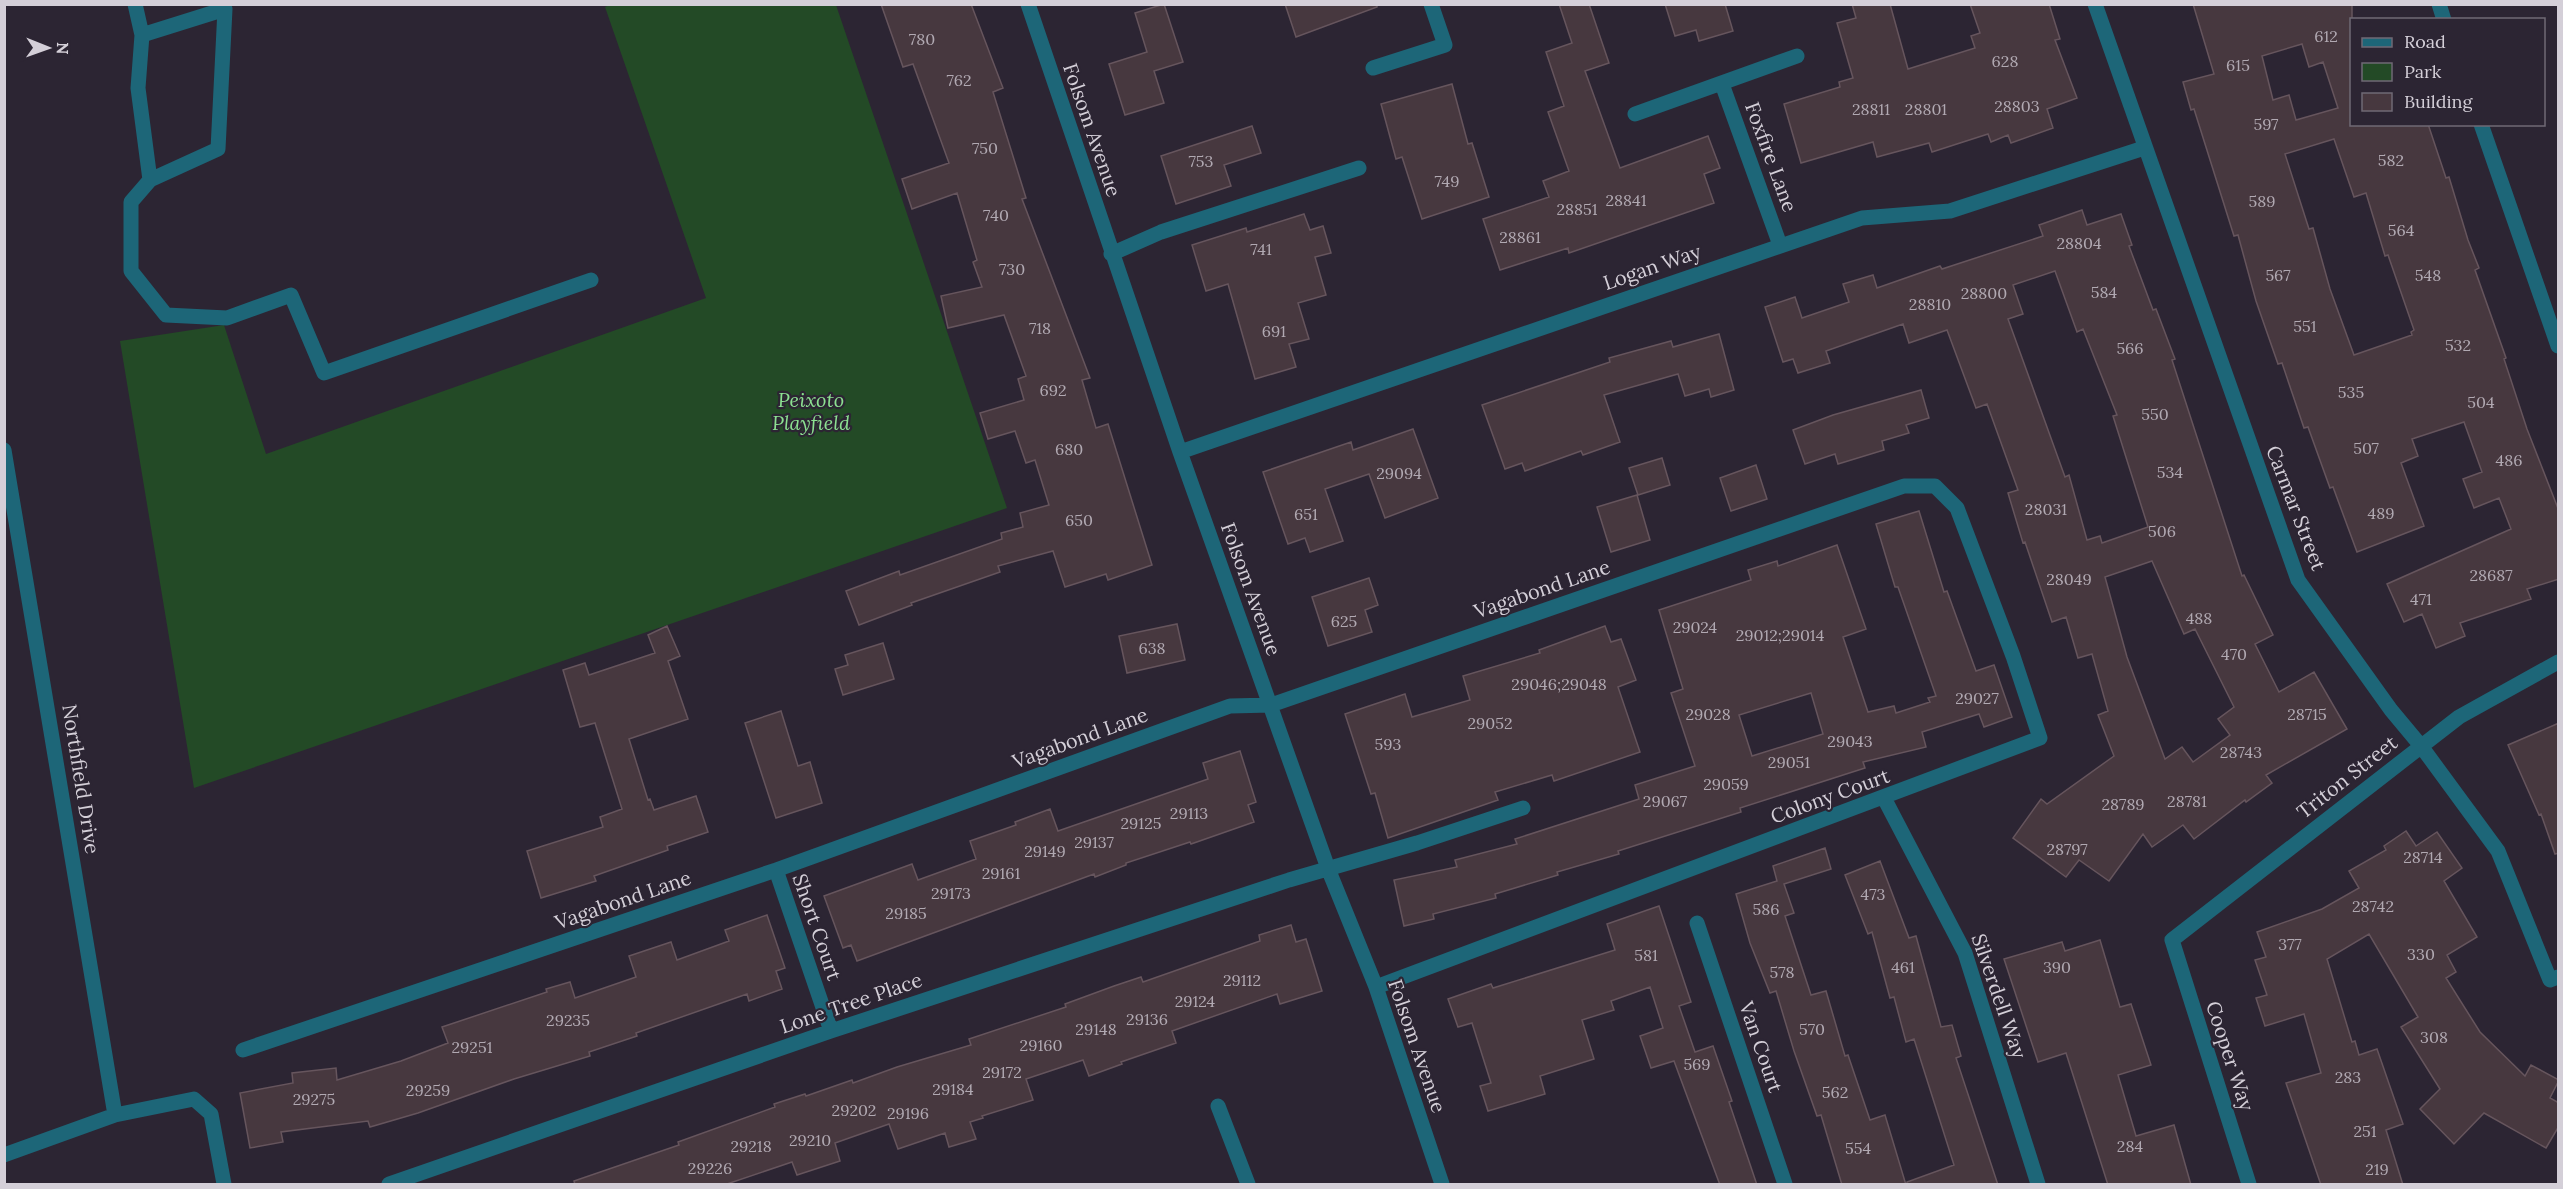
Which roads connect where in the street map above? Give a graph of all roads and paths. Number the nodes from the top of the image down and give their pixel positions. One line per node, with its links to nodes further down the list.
1 (135, 4): 5 (street)
2 (1028, 4): 15 (street, Folsom Avenue)
3 (1431, 4): 7 (street)
4 (2095, 4): 11 (street, Carmar Street)
5 (142, 35): 13 (street); 13 (street)
6 (1797, 56): 8 (street, Foxfire Lane)
7 (1373, 68)
8 (1722, 84): 9 (street, Foxfire Lane); 14 (street, Foxfire Lane)
9 (1635, 114)
10 (2482, 126): 17 (street)
11 (2144, 148): 14 (street, Logan Way); 23 (street, Carmar Street)
12 (1359, 168): 15 (street)
13 (150, 180): 16 (street)
14 (1780, 245): 19 (street, Logan Way)
15 (1111, 254): 19 (street, Folsom Avenue)
16 (591, 280)
17 (2559, 346)
18 (4, 450): 35 (street, Northfield Drive)
19 (1180, 452): 22 (street, Folsom Avenue)
20 (1935, 486): 22 (street, Vagabond Lane); 24 (street, Colony Court)
21 (2559, 662): 23 (street, Triton Street)
22 (1271, 705): 26 (street, Vagabond Lane); 27 (street, Folsom Avenue)
23 (2421, 746): 29 (street, Triton Street); 30 (street, Carmar Street)
24 (1884, 798): 31 (street, Colony Court); 42 (street, Silverdell Way)
25 (1523, 808): 27 (street, Lone Tree Place)
26 (776, 870): 32 (street, Short Court); 33 (street, Vagabond Lane)
27 (1329, 870): 31 (street, Folsom Avenue); 32 (street, Lone Tree Place)
28 (1697, 923): 41 (street, Van Court)
29 (2172, 940): 43 (street, Cooper Way)
30 (2554, 978)
31 (1376, 987): 40 (street, Folsom Avenue)
32 (831, 1031): 38 (street, Lone Tree Place)
33 (243, 1050)
34 (1218, 1106): 39 (street)
35 (115, 1115): 36 (street); 37 (street)
36 (4, 1155)
37 (224, 1185)
38 (389, 1185)
39 (1248, 1185)
40 (1442, 1185)
41 (1785, 1185)
42 (2038, 1185)
43 (2249, 1185)

